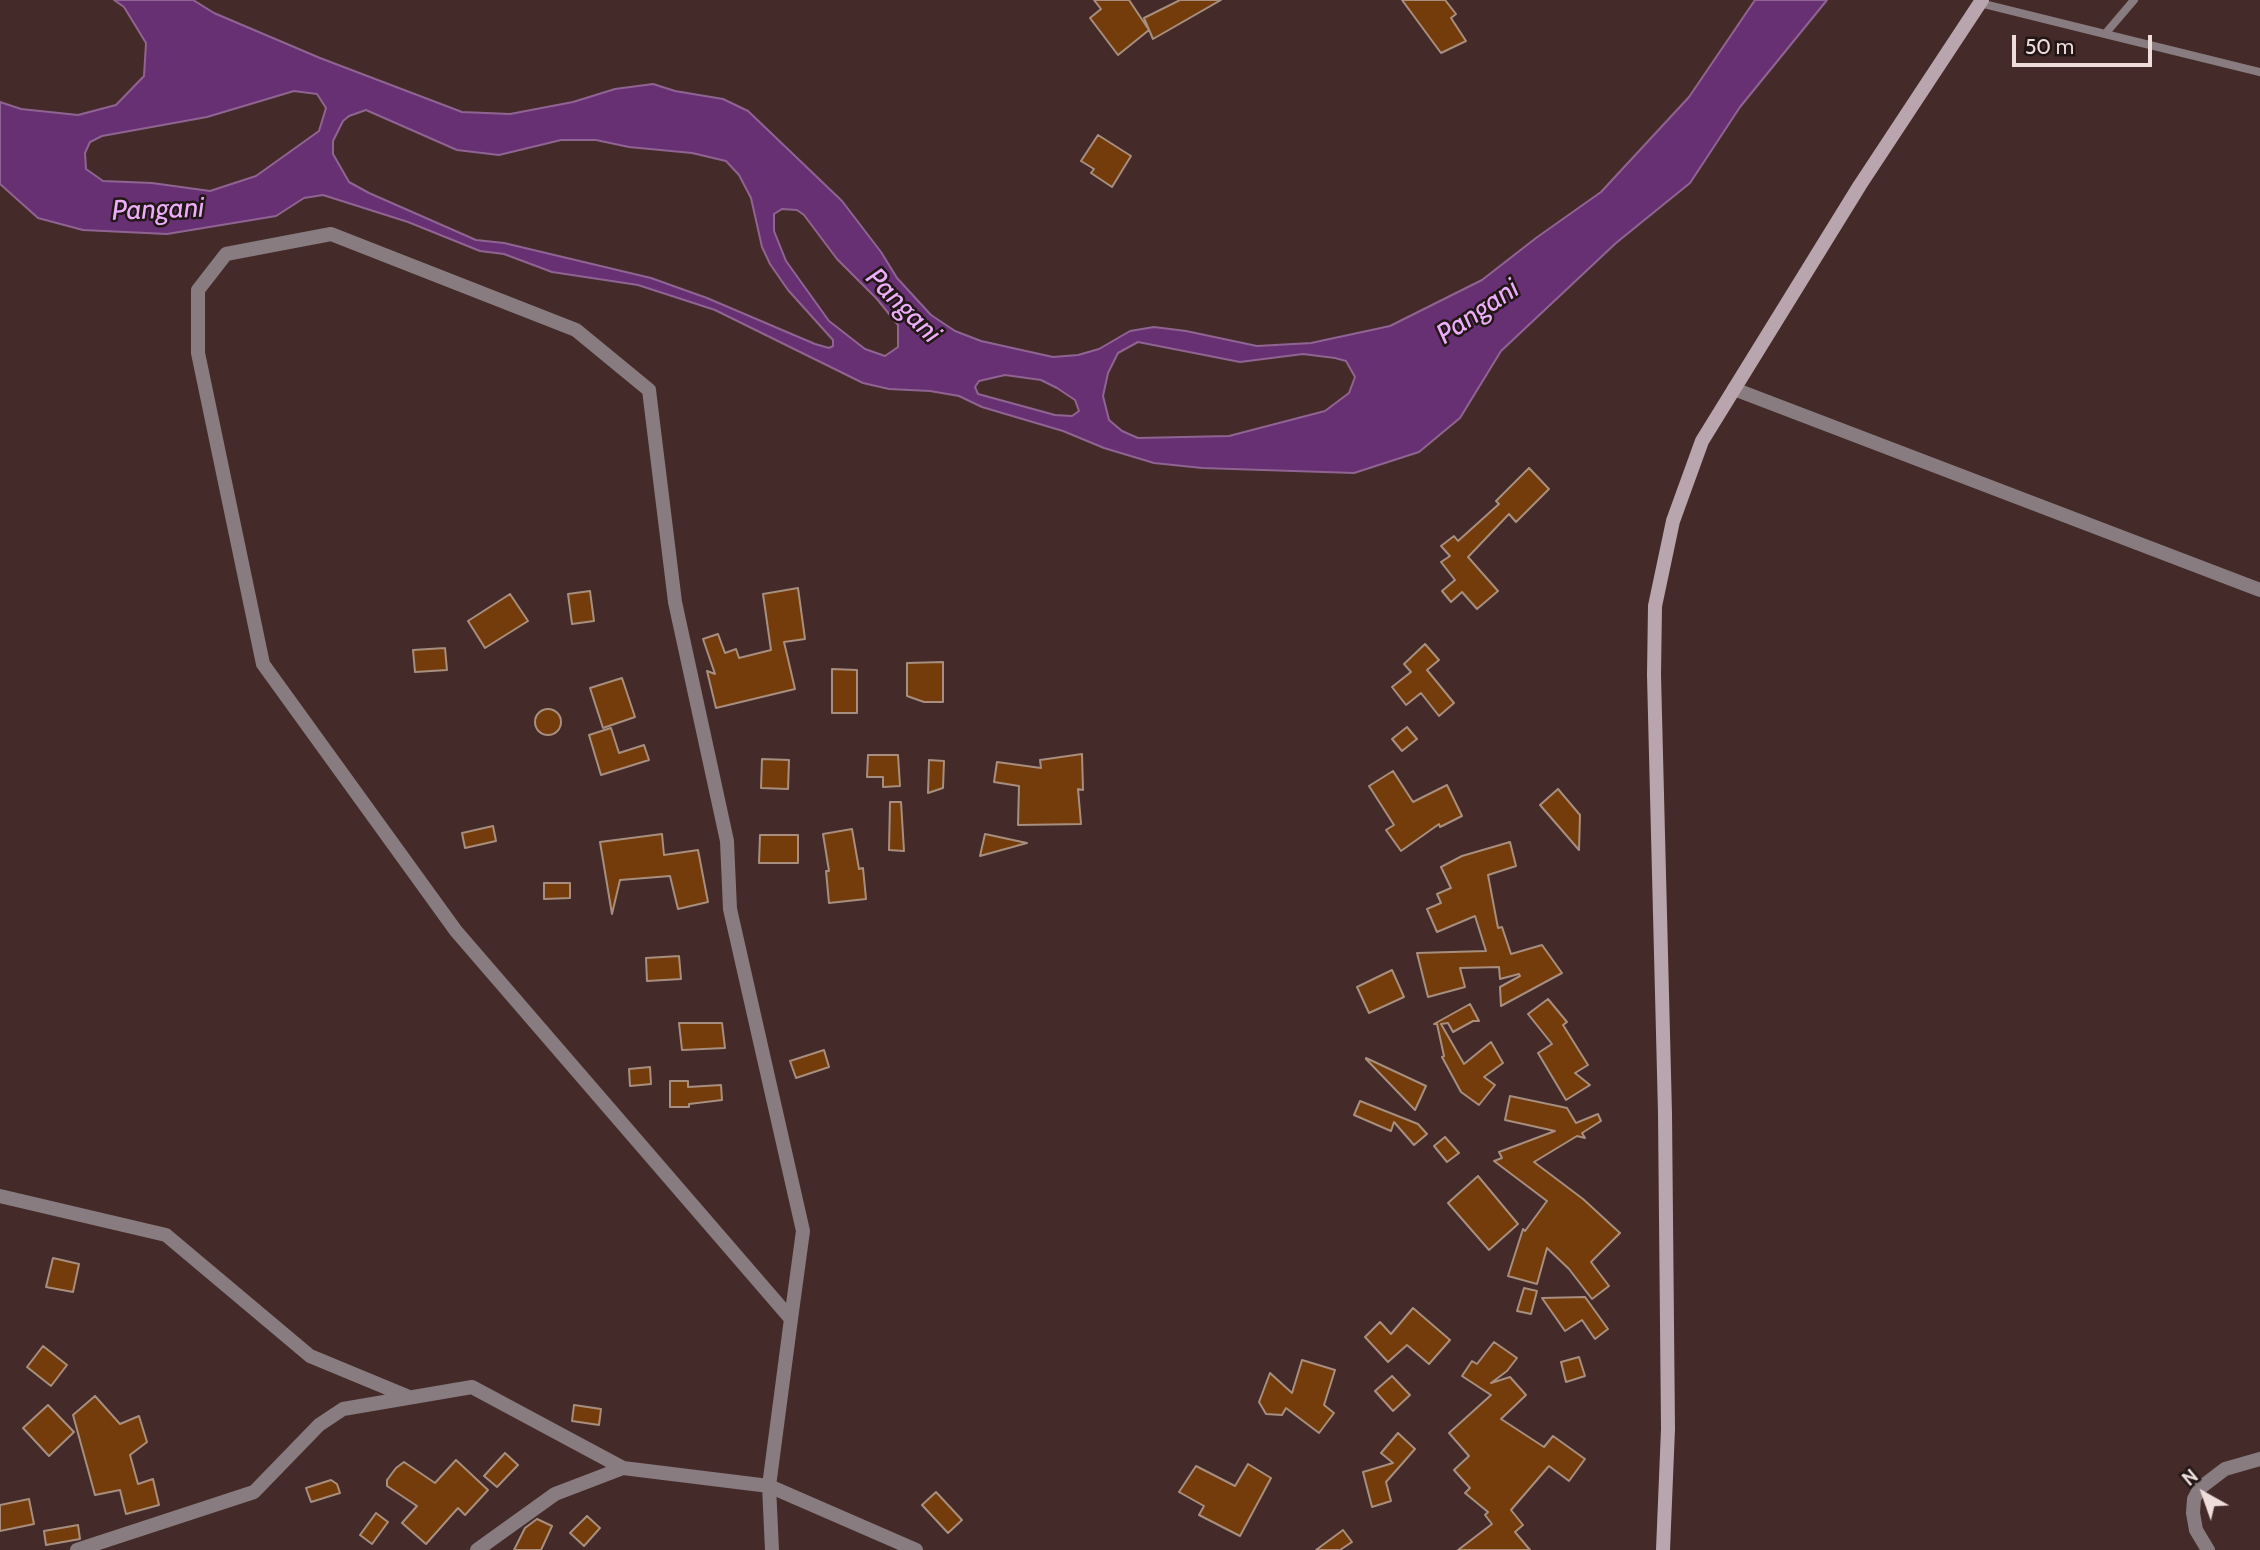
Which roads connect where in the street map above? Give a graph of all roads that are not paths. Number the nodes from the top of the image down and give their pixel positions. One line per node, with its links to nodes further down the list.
1 (2134, 0): 3 (lane)
2 (1981, 2): 3 (lane); 5 (main road)
3 (2105, 34): 4 (lane)
4 (2260, 72)
5 (1734, 389): 6 (street); 17 (main road)
6 (2260, 590)
7 (0, 1196): 9 (street)
8 (791, 1319): 8 (street); 12 (street)
9 (411, 1397): 11 (street); 13 (street)
10 (2260, 1460): 18 (street)
11 (623, 1468): 12 (street); 14 (street)
12 (769, 1486): 15 (street); 16 (street)
13 (78, 1550)
14 (477, 1550)
15 (772, 1550)
16 (916, 1550)
17 (1663, 1550)
18 (2208, 1550)

